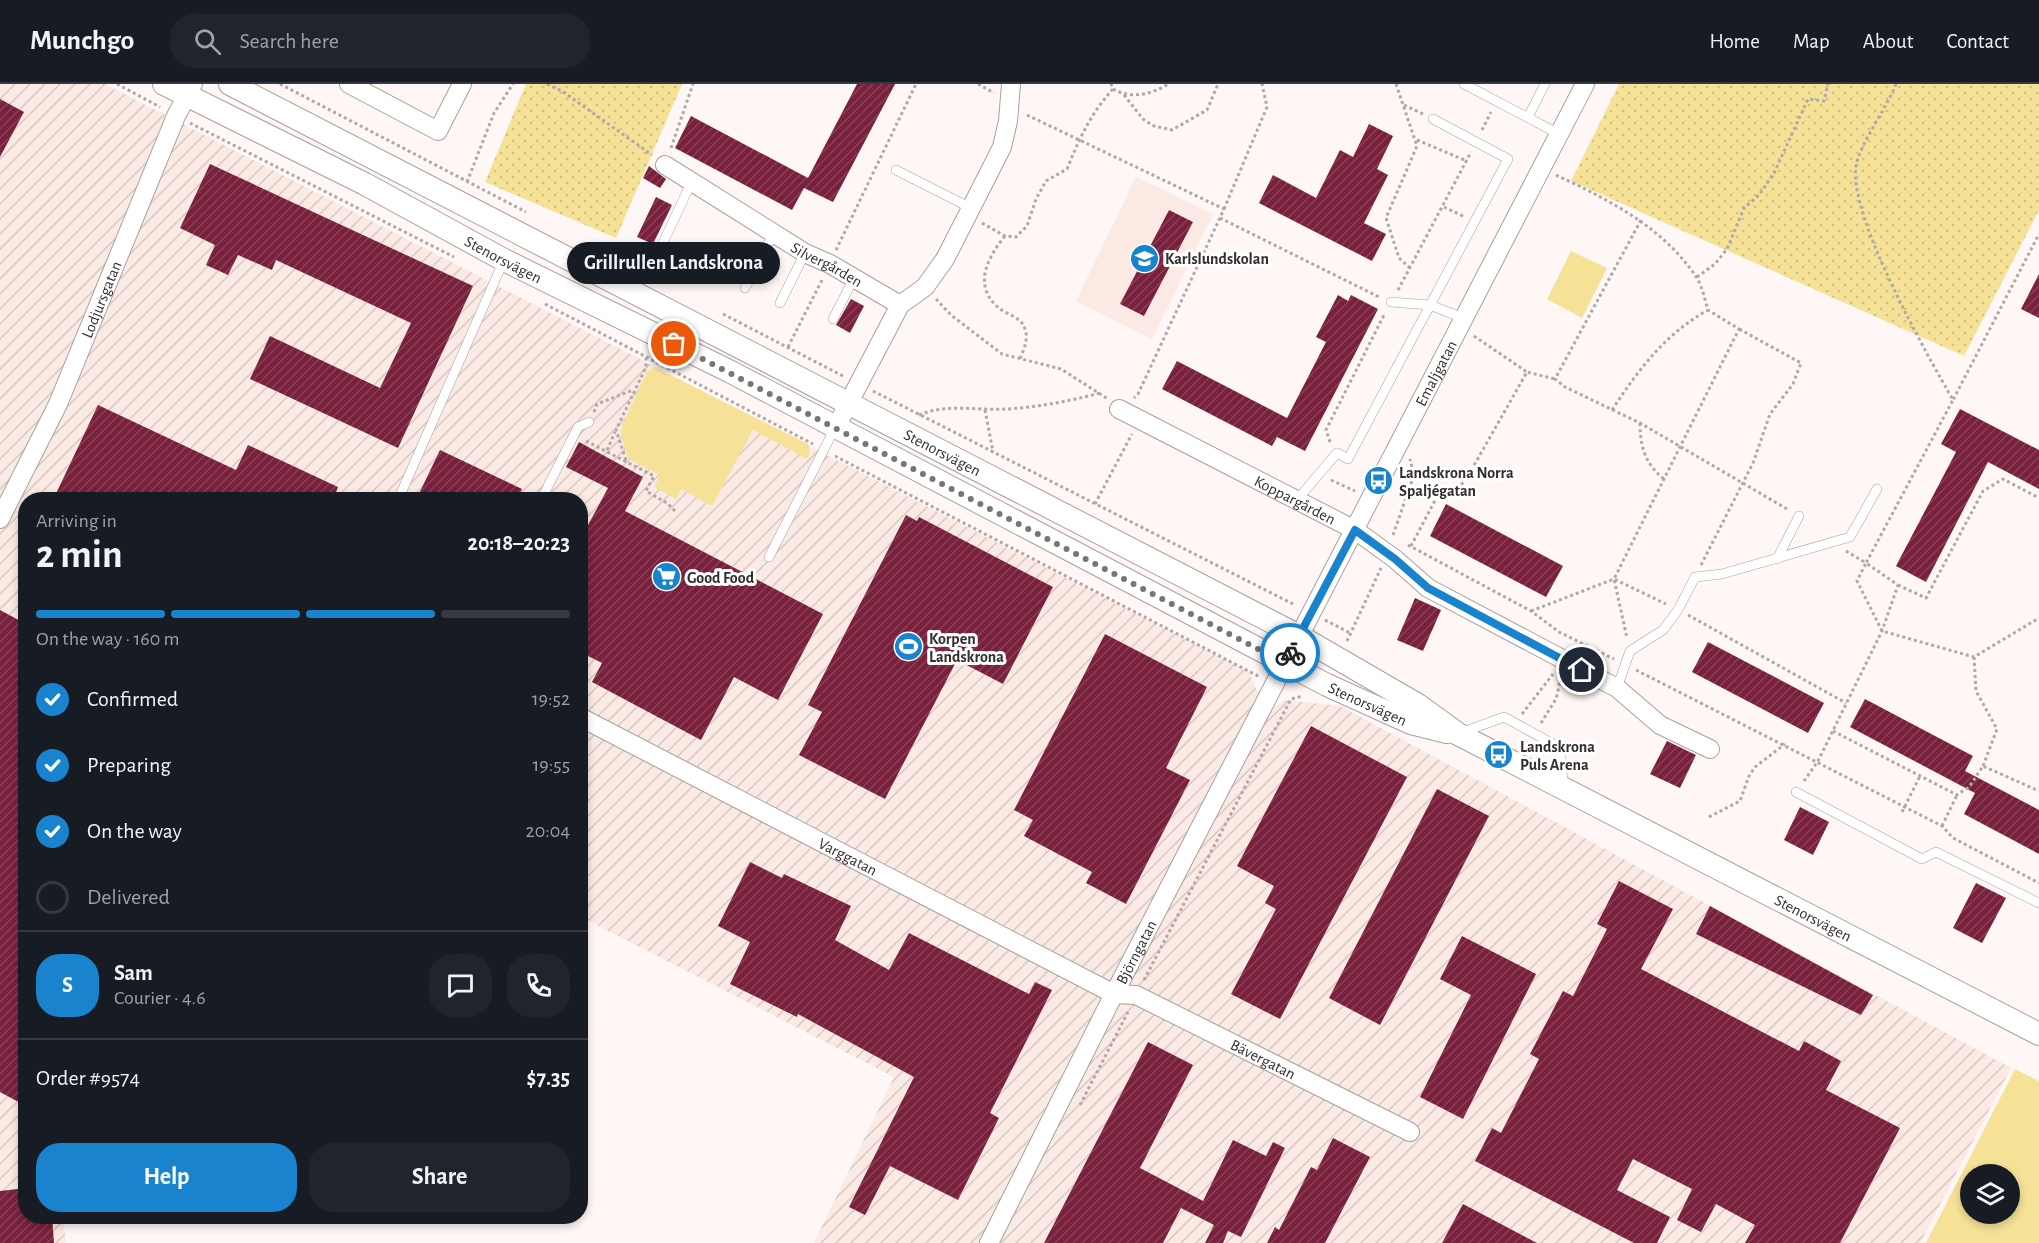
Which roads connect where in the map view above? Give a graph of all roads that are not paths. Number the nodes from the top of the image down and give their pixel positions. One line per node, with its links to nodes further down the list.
1 (164, 84): 9 (street, Stenorsvägen)
2 (230, 84): 29 (street, Stenorsvägen)
3 (349, 84): 4 (street)
4 (462, 84)
5 (1464, 84): 10 (lane)
6 (1545, 84): 10 (lane)
7 (1585, 84): 12 (street, Emaljgatan)
8 (1010, 92): 16 (street)
9 (185, 99): 20 (street, Stenorsvägen); 36 (street, Lodjursgatan)
10 (1528, 117): 12 (lane)
11 (1433, 119): 26 (lane)
12 (1559, 134): 27 (street, Emaljgatan)
13 (665, 165): 15 (street, Silvergården)
14 (896, 171): 16 (lane)
15 (692, 181): 17 (street, Silvergården); 18 (lane)
16 (969, 211): 25 (street)
17 (774, 233): 19 (street, Silvergården); 22 (lane)
18 (662, 245)
19 (806, 253): 21 (street, Silvergården); 24 (lane)
20 (504, 260): 32 (street, Stenorsvägen); 34 (lane)
21 (854, 278): 25 (street, Silvergården); 28 (lane)
22 (746, 288)
23 (1390, 302): 26 (lane)
24 (780, 303)
25 (900, 305): 29 (street)
26 (1430, 305): 27 (lane); 37 (lane)
27 (1463, 318): 40 (street, Emaljgatan)
28 (833, 319)
29 (853, 394): 32 (street); 43 (street, Stenorsvägen)
30 (1119, 409): 37 (street, Koppargården)
31 (589, 422): 35 (lane)
32 (836, 427): 41 (lane); 44 (street, Stenorsvägen)
33 (1877, 489): 42 (lane)
34 (402, 492)
35 (545, 492)
36 (5, 497): 39 (street, Lodjursgatan)
37 (1296, 501): 40 (street, Koppargården)
38 (1799, 516): 42 (lane)
39 (0, 519)
40 (1355, 530): 43 (street, Emaljgatan); 45 (street, Koppargården)
41 (769, 557)
42 (1777, 559): 45 (lane)
43 (1299, 636): 44 (street, Emaljgatan); 47 (street, Stenorsvägen)
44 (1285, 663): 47 (street, Stenorsvägen); 52 (street, Björngatan)
45 (1617, 688): 48 (street, Koppargården)
46 (588, 721): 52 (street, Varggatan)
47 (1458, 734): 49 (street, Stenorsvägen); 49 (lane)
48 (1710, 749)
49 (1563, 787): 53 (street, Stenorsvägen)
50 (1796, 792): 51 (lane)
51 (2039, 903)
52 (1114, 994): 54 (street, Bävergatan); 55 (street, Björngatan)
53 (2039, 1034)
54 (1410, 1132)
55 (989, 1243)

